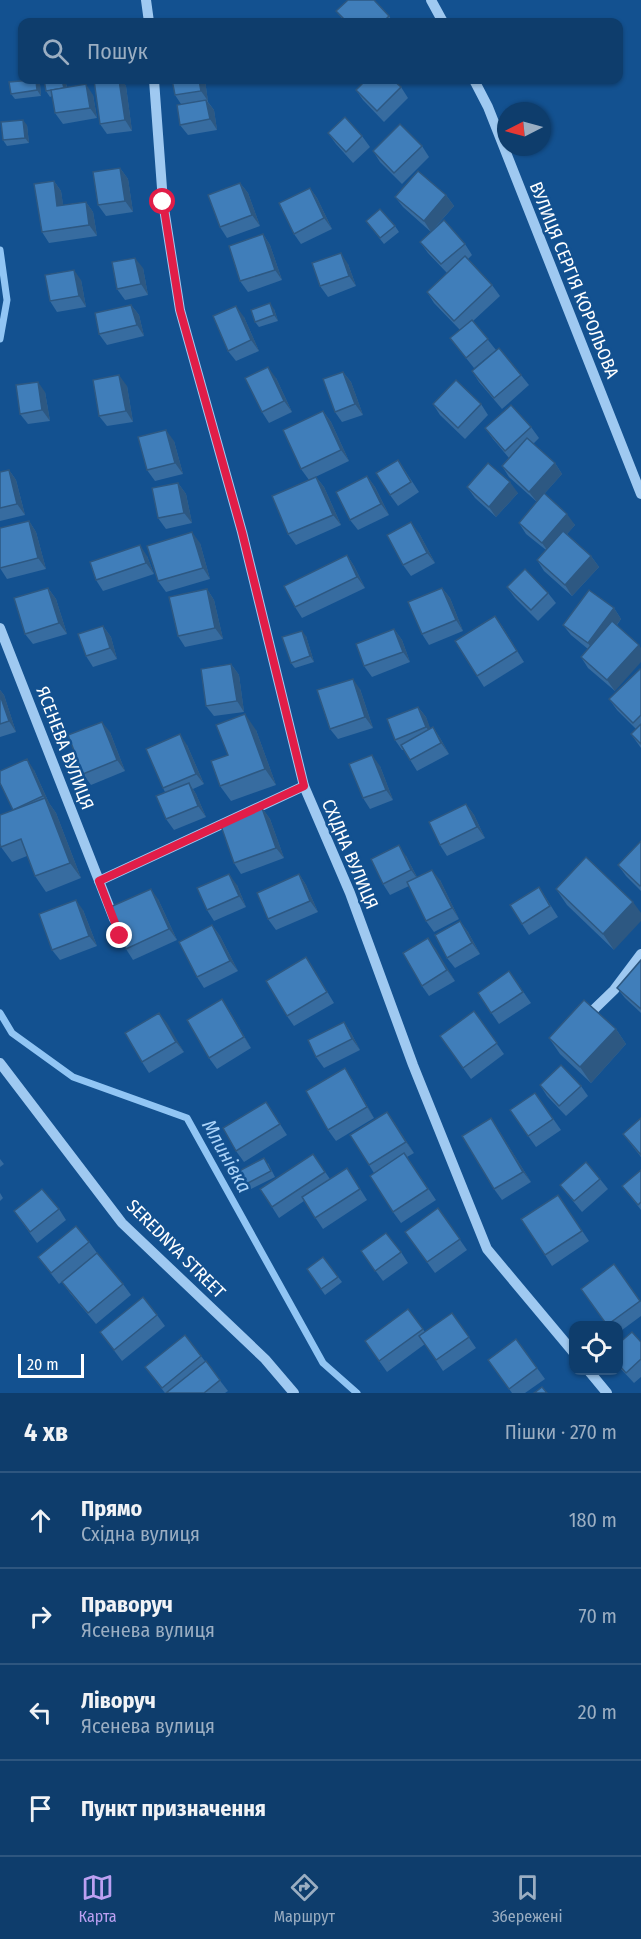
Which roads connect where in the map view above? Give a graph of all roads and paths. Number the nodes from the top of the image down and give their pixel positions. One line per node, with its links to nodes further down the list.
1 (146, 0): 3 (street)
2 (431, 0): 4 (street)
3 (148, 18)
4 (441, 18)
5 (154, 84): 9 (street, СХІДНА ВУЛИЦЯ)
6 (476, 84): 7 (street, ВУЛИЦЯ СЕРГІЯ КОРОЛЬОВА)
7 (641, 494)
8 (0, 628): 10 (street, ЯСЕНЕВА ВУЛИЦЯ)
9 (304, 786): 10 (street); 15 (street, СХІДНА ВУЛИЦЯ)
10 (99, 881): 11 (street, ЯСЕНЕВА ВУЛИЦЯ)
11 (116, 925)
12 (641, 954): 13 (street)
13 (573, 1030)
14 (0, 1063): 17 (street, SEREDNYA STREET)
15 (569, 1348)
16 (591, 1375): 18 (street)
17 (294, 1393)
18 (606, 1393)

